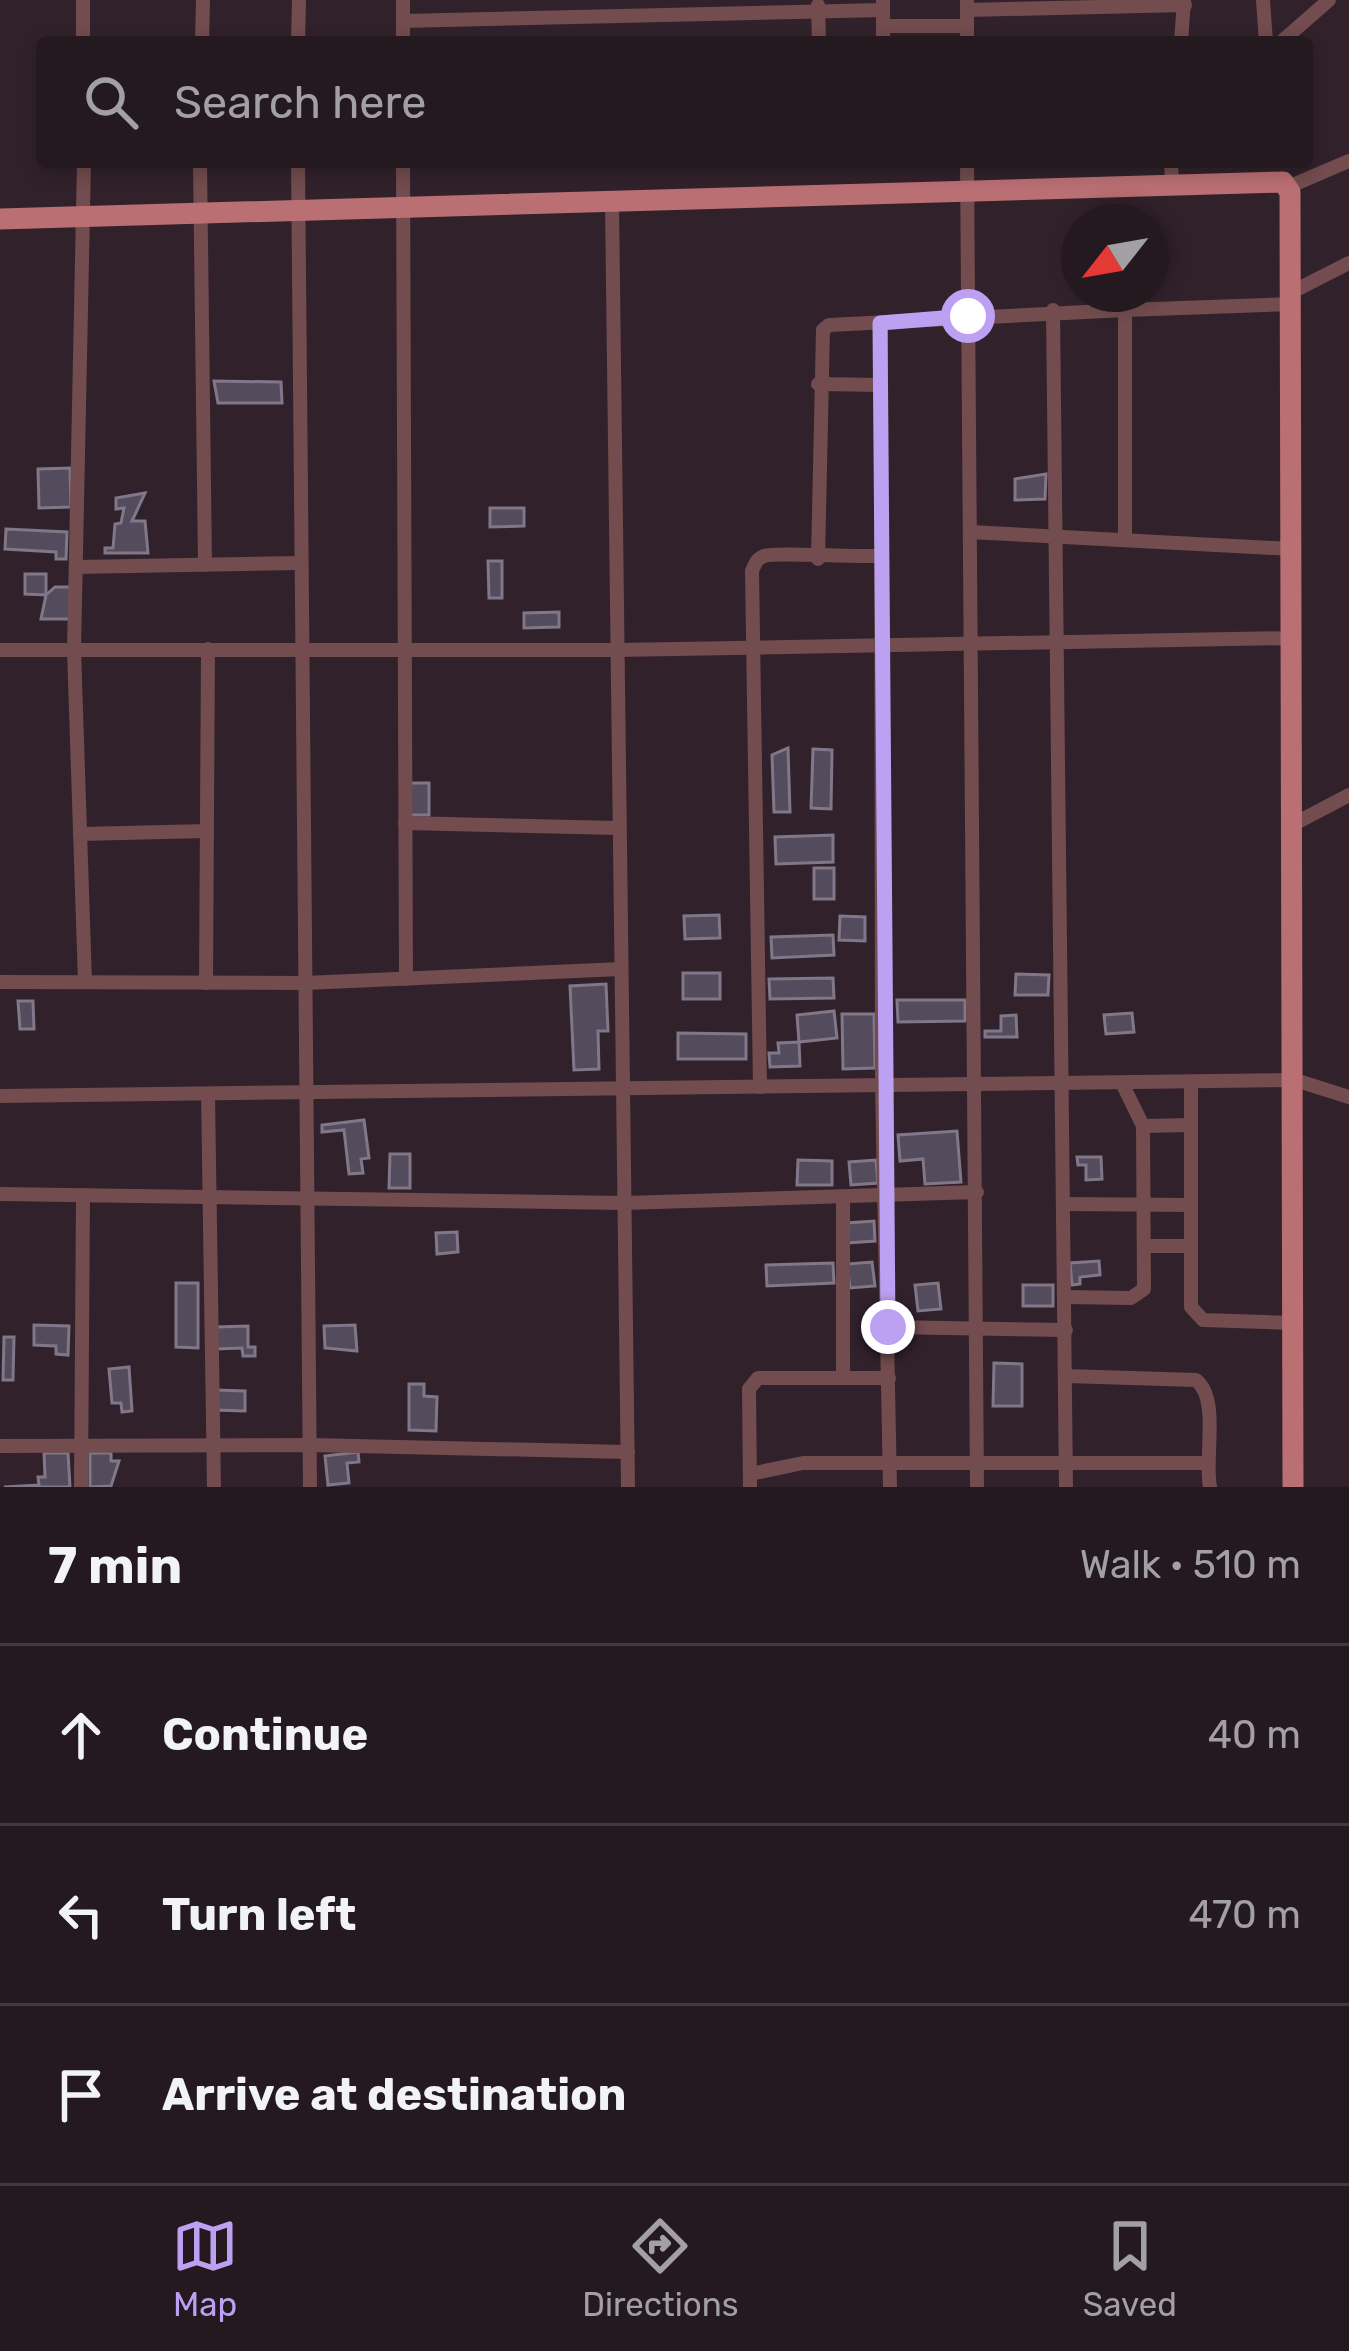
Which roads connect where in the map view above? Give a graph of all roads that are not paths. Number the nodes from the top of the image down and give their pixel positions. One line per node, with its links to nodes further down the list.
1 (83, 0): 14 (street)
2 (202, 0): 15 (street)
3 (298, 0): 16 (street)
4 (403, 0): 13 (street)
5 (1263, 0): 20 (street)
6 (1329, 0): 21 (street)
7 (1184, 2): 9 (street); 19 (street)
8 (818, 4): 11 (street); 13 (street); 18 (street)
9 (1119, 4): 10 (street)
10 (1053, 5): 12 (street)
11 (883, 19): 12 (street)
12 (967, 19)
13 (403, 21): 17 (street)
14 (83, 36)
15 (202, 36)
16 (298, 36)
17 (403, 36)
18 (819, 36)
19 (1181, 36)
20 (1266, 36)
21 (1288, 36)
22 (1349, 161): 29 (street)
23 (84, 168): 35 (street)
24 (200, 168): 34 (street)
25 (298, 168): 33 (street)
26 (403, 168): 32 (street)
27 (967, 168): 30 (street)
28 (1171, 173): 29 (main road); 30 (main road)
29 (1280, 176): 38 (main road)
30 (968, 189): 31 (main road); 43 (street)
31 (612, 203): 32 (main road); 66 (street)
32 (403, 205): 33 (main road); 63 (street)
33 (298, 209): 34 (main road); 53 (street)
34 (199, 212): 35 (main road); 54 (street)
35 (84, 216): 36 (main road); 55 (street)
36 (0, 219)
37 (1349, 263): 38 (street)
38 (1292, 298): 39 (street); 50 (main road)
39 (1169, 307)
40 (1054, 310): 41 (street); 43 (street); 48 (street)
41 (1061, 310)
42 (1126, 312): 49 (street)
43 (968, 316): 44 (street); 47 (street)
44 (880, 323): 45 (street); 46 (street)
45 (818, 384): 46 (street); 52 (street)
46 (881, 385): 51 (street)
47 (970, 532): 48 (street); 57 (street)
48 (1055, 536): 49 (street); 58 (street)
49 (1124, 540): 50 (street)
50 (1292, 549): 56 (main road)
51 (880, 556): 52 (street); 59 (street)
52 (818, 559): 60 (street)
53 (302, 563): 54 (street); 61 (street)
54 (205, 565): 55 (street)
55 (76, 567): 65 (street)
56 (1292, 638): 58 (street); 69 (main road)
57 (971, 644): 58 (street); 59 (street); 81 (street)
58 (1055, 644): 83 (street)
59 (882, 645): 60 (street); 84 (street)
60 (757, 647): 66 (street); 85 (street)
61 (302, 648): 62 (street); 63 (street); 78 (street)
62 (208, 649): 65 (street); 71 (street)
63 (405, 649): 66 (street); 68 (street)
64 (0, 650): 65 (street)
65 (74, 650): 72 (street)
66 (617, 650): 70 (street)
67 (1349, 795): 69 (street)
68 (405, 823): 70 (street); 74 (street)
69 (1290, 826): 79 (main road)
70 (620, 828): 73 (street)
71 (207, 831): 72 (street); 77 (street)
72 (80, 834): 76 (street)
73 (621, 969): 74 (street); 86 (street)
74 (406, 979): 78 (street)
75 (0, 982): 76 (street)
76 (85, 982): 77 (street)
77 (206, 983): 78 (street)
78 (305, 983): 87 (street)
79 (1294, 1080): 80 (street); 90 (street); 107 (main road)
80 (1191, 1082): 82 (street); 91 (street)
81 (977, 1083): 83 (street); 84 (street); 93 (street)
82 (1122, 1083): 83 (street); 92 (street)
83 (1063, 1084): 101 (street)
84 (882, 1085): 85 (street); 96 (street)
85 (760, 1087): 86 (street)
86 (623, 1089): 87 (street); 100 (street)
87 (306, 1093): 88 (street); 99 (street)
88 (208, 1094): 89 (street); 97 (street)
89 (0, 1096)
90 (1349, 1097)
91 (1191, 1125): 92 (street); 103 (street)
92 (1143, 1126): 102 (street)
93 (977, 1192): 96 (street); 109 (street)
94 (0, 1194): 95 (street)
95 (83, 1195): 97 (street); 114 (street)
96 (886, 1195): 98 (street); 108 (street)
97 (207, 1197): 99 (street); 115 (street)
98 (843, 1197): 100 (street); 112 (street)
99 (308, 1198): 100 (street); 116 (street)
100 (624, 1203): 118 (street)
101 (1065, 1204): 102 (street); 106 (street)
102 (1145, 1205): 103 (street); 104 (street)
103 (1191, 1205): 105 (street)
104 (1145, 1246): 105 (street); 106 (street)
105 (1191, 1246): 107 (street)
106 (1066, 1297): 110 (street)
107 (1293, 1323): 132 (main road)
108 (888, 1327): 109 (street); 113 (street)
109 (977, 1328): 110 (street); 119 (street)
110 (1066, 1330): 111 (street)
111 (1066, 1376): 120 (street); 122 (street)
112 (844, 1378): 113 (street); 123 (street)
113 (889, 1378): 121 (street)
114 (79, 1445): 115 (street); 117 (street); 124 (street)
115 (214, 1445): 116 (street); 125 (street)
116 (310, 1445): 118 (street); 126 (street)
117 (0, 1446)
118 (628, 1452): 127 (street)
119 (977, 1459): 120 (street); 121 (street); 129 (street)
120 (1066, 1460): 122 (street); 130 (street)
121 (890, 1461): 123 (street); 128 (street)
122 (1205, 1463): 131 (street)
123 (750, 1480)
124 (81, 1487)
125 (214, 1487)
126 (310, 1487)
127 (628, 1487)
128 (890, 1487)
129 (977, 1487)
130 (1066, 1487)
131 (1210, 1487)
132 (1293, 1487)

